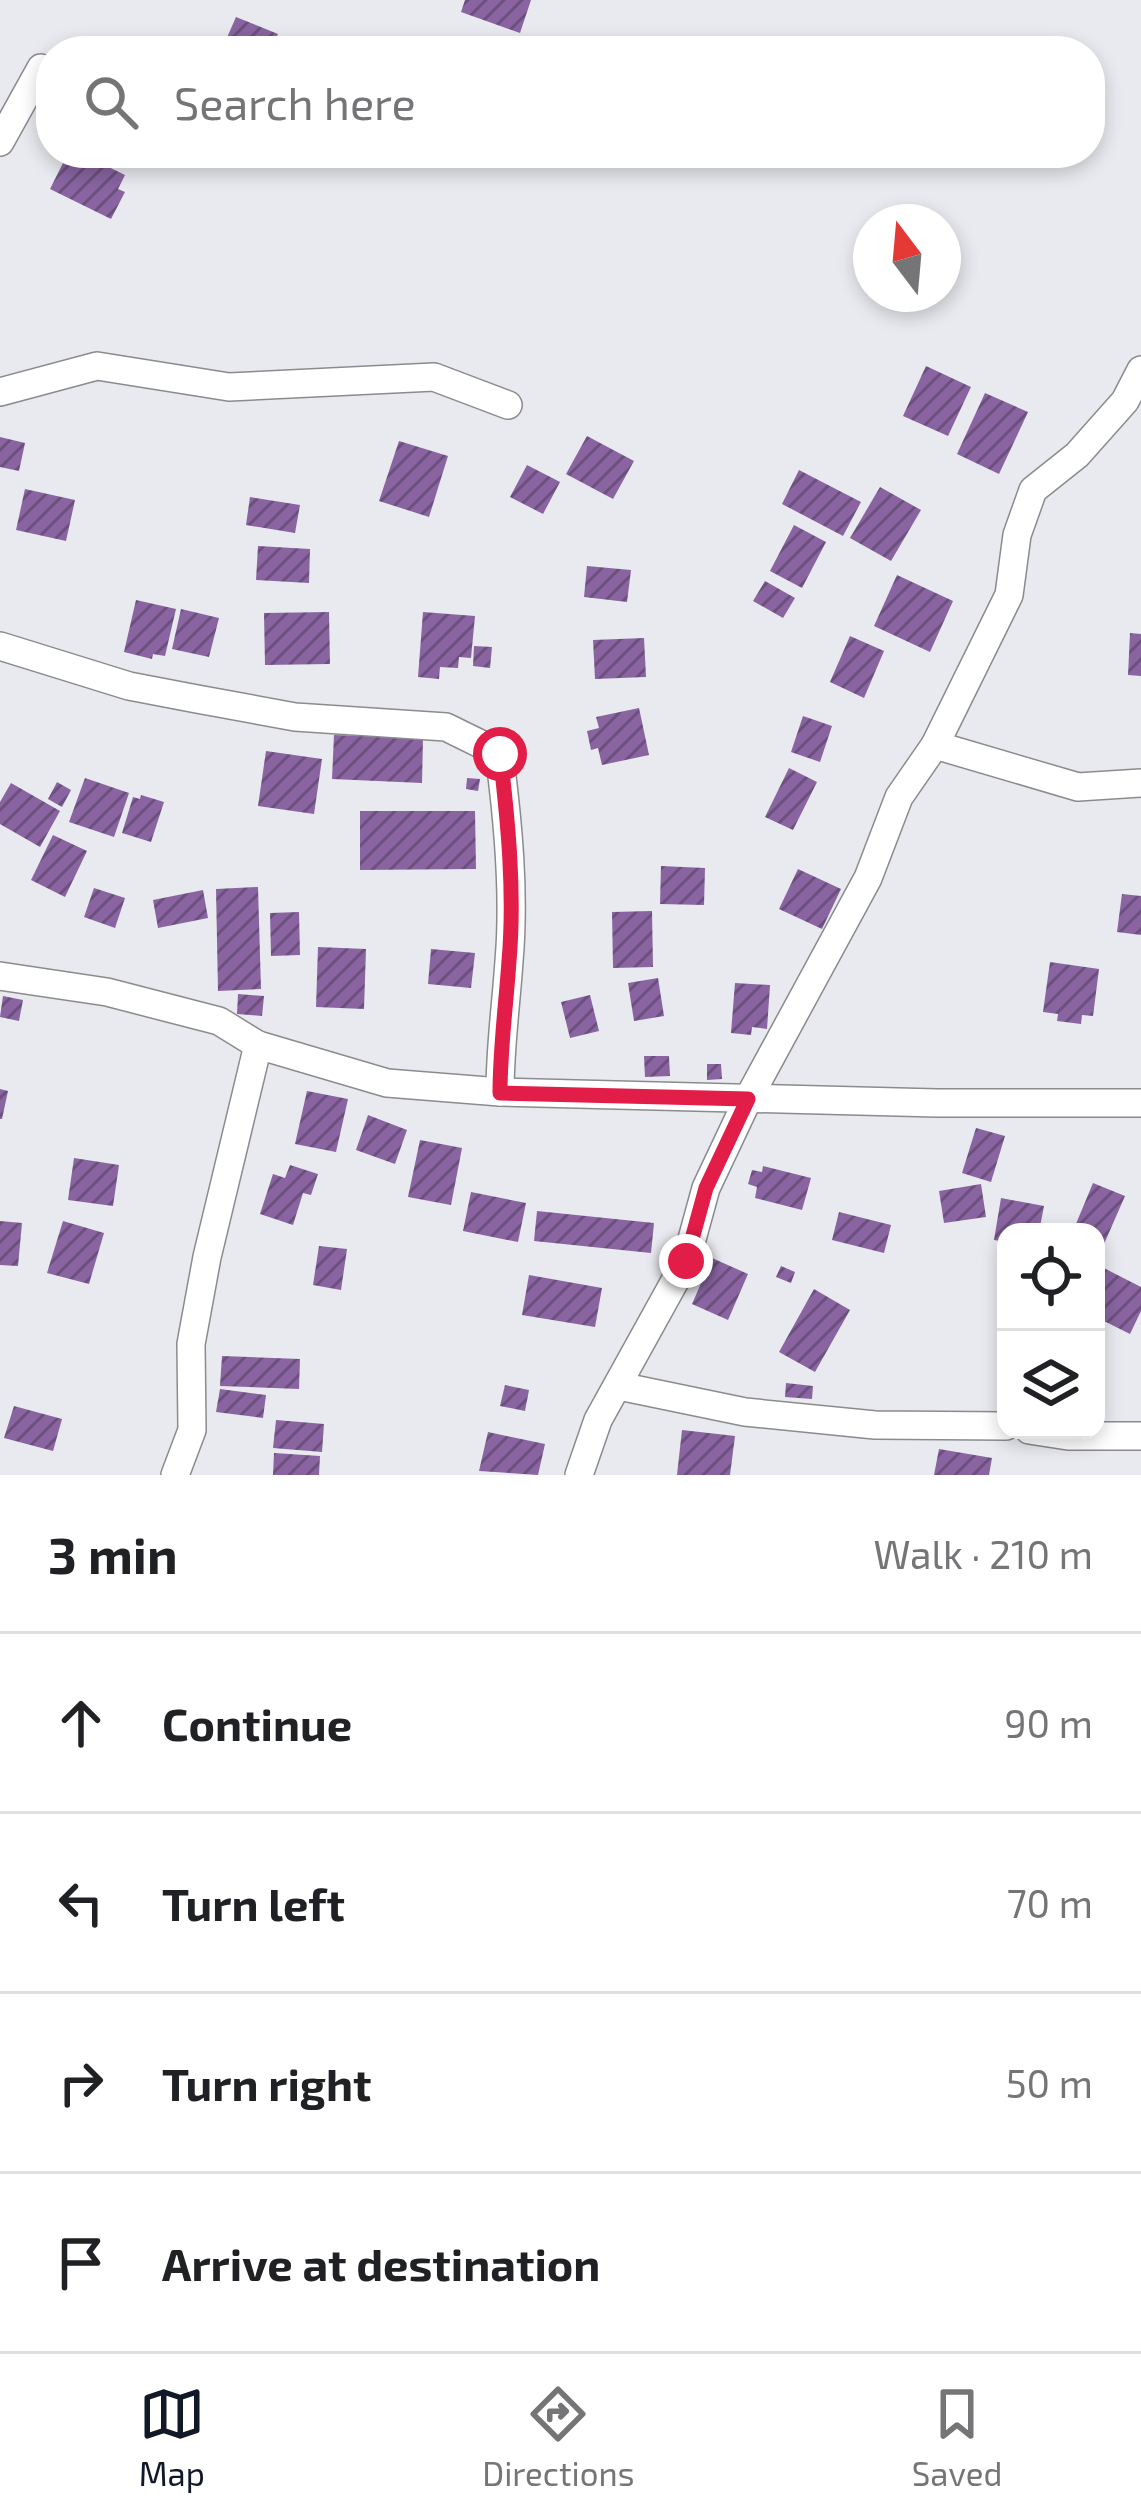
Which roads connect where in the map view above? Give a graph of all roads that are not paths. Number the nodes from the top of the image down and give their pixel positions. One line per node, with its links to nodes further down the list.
1 (36, 77): 2 (street)
2 (0, 142)
3 (1141, 370): 7 (street)
4 (0, 392): 5 (street)
5 (508, 405)
6 (0, 646): 11 (street)
7 (935, 745): 8 (street); 12 (street)
8 (1141, 783)
9 (0, 976): 10 (street)
10 (258, 1045): 11 (street); 18 (street)
11 (500, 1093): 12 (street)
12 (748, 1099): 13 (street); 14 (street)
13 (1141, 1103)
14 (619, 1386): 15 (street); 19 (street)
15 (997, 1426)
16 (1105, 1436): 17 (street)
17 (1141, 1436)
18 (175, 1475)
19 (579, 1475)

